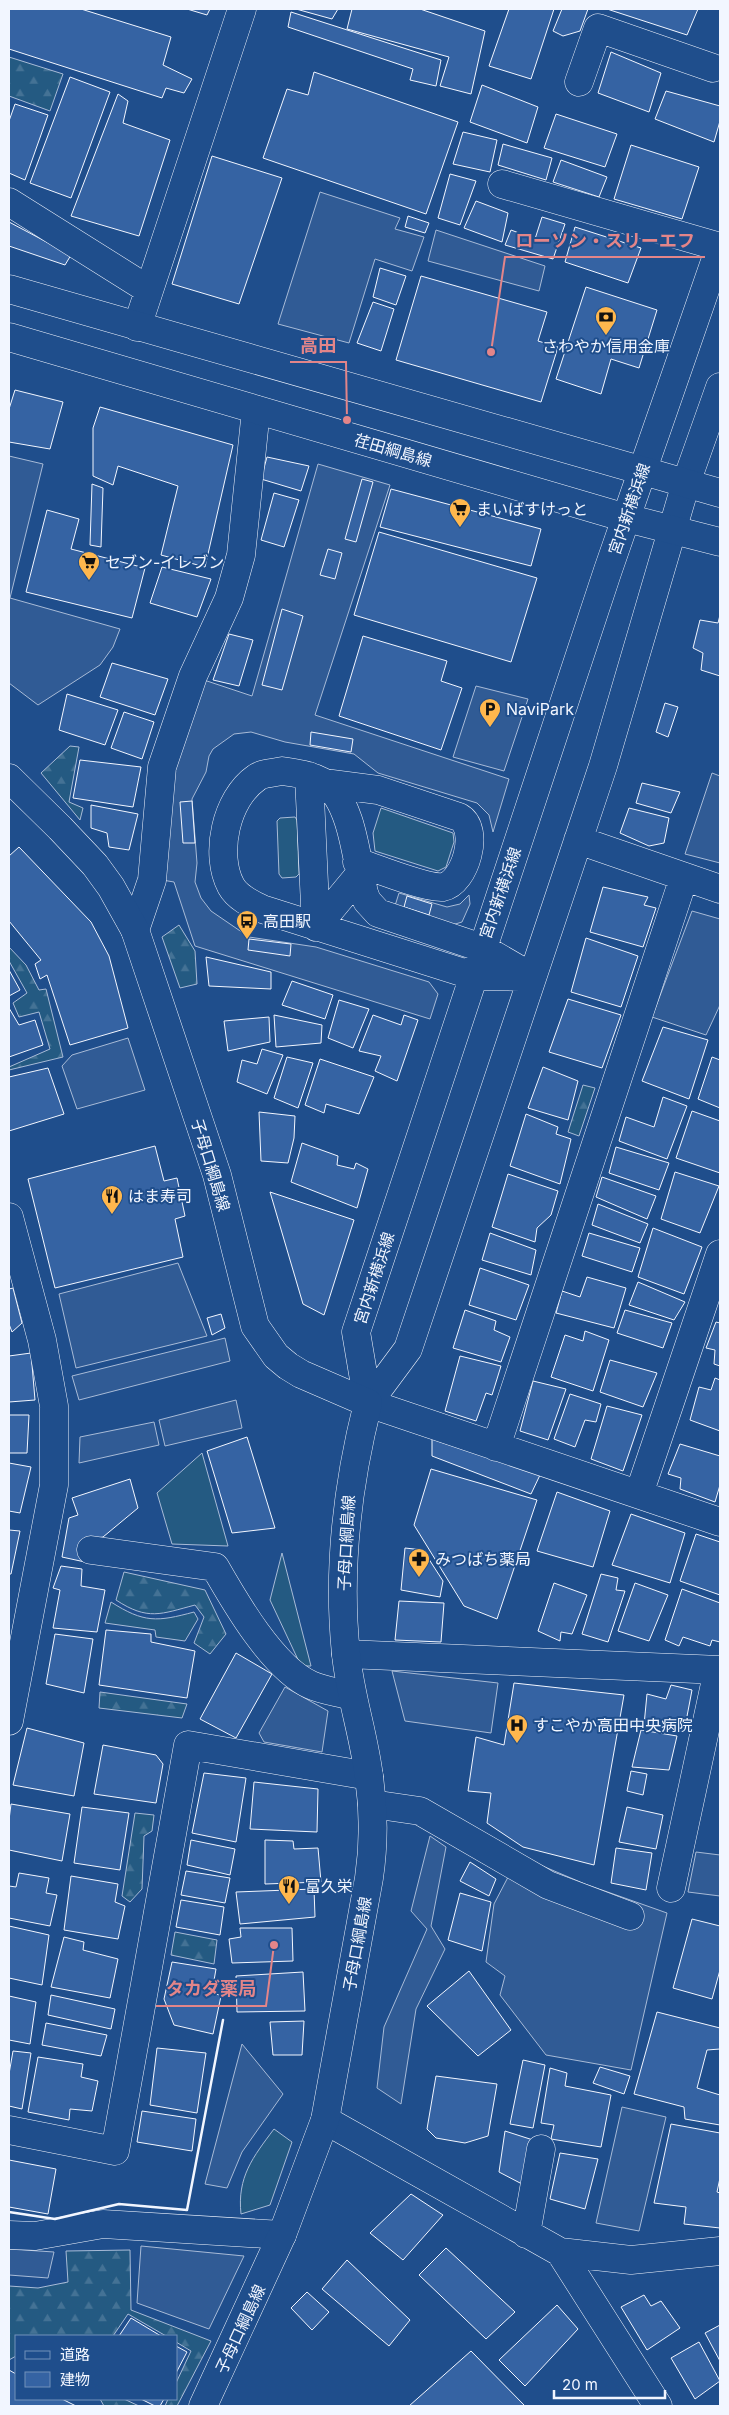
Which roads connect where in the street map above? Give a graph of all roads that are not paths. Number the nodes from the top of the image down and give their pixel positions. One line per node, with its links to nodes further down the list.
1 (242, 9): 8 (street)
2 (718, 63): 3 (street)
3 (580, 82)
4 (502, 184): 6 (street)
5 (9, 202): 8 (street)
6 (720, 247): 13 (street, 宮内新横浜線)
7 (9, 289): 9 (street)
8 (149, 290): 9 (street)
9 (137, 327): 13 (street)
10 (9, 337): 12 (street, 荏田綱島線)
11 (720, 387): 14 (street)
12 (256, 410): 16 (street, 荏田綱島線); 26 (street)
13 (642, 470): 14 (street); 16 (street, 宮内新横浜線)
14 (686, 483): 15 (street); 17 (street)
15 (720, 493)
16 (626, 518): 17 (street, 荏田綱島線); 27 (street, 宮内新横浜線)
17 (672, 529): 18 (street, 荏田綱島線); 21 (street)
18 (720, 542)
19 (9, 778): 26 (street, 子母口綱島線)
20 (317, 779): 22 (street); 22 (street); 25 (street); 25 (street)
21 (578, 840): 23 (street); 29 (street)
22 (358, 868): 25 (street); 27 (street)
23 (684, 877): 24 (street); 33 (street)
24 (720, 889)
25 (316, 927): 28 (street)
26 (135, 930): 32 (street, 子母口綱島線)
27 (482, 948): 28 (street, 宮内新横浜線); 29 (street)
28 (474, 976): 29 (street); 32 (street, 宮内新横浜線)
29 (532, 977): 32 (street)
30 (9, 1217): 40 (street)
31 (720, 1254): 34 (street)
32 (368, 1403): 33 (street); 37 (street, 子母口綱島線)
33 (496, 1447): 34 (street)
34 (639, 1494): 35 (street)
35 (720, 1522)
36 (91, 1550): 39 (street)
37 (346, 1654): 38 (street); 39 (street, 子母口綱島線)
38 (719, 1670): 43 (street)
39 (352, 1696): 41 (street, 子母口綱島線)
40 (10, 1713)
41 (369, 1776): 42 (street, 子母口綱島線); 46 (street)
42 (372, 1804): 44 (street); 45 (street, 子母口綱島線)
43 (671, 1888)
44 (630, 1916)
45 (325, 2120): 48 (street); 50 (street, 子母口綱島線)
46 (9, 2130)
47 (541, 2149): 48 (street)
48 (526, 2234): 52 (street)
49 (9, 2235): 50 (street)
50 (282, 2235): 53 (street, 子母口綱島線)
51 (720, 2251): 52 (street)
52 (560, 2252): 54 (street)
53 (203, 2406)
54 (658, 2406)

